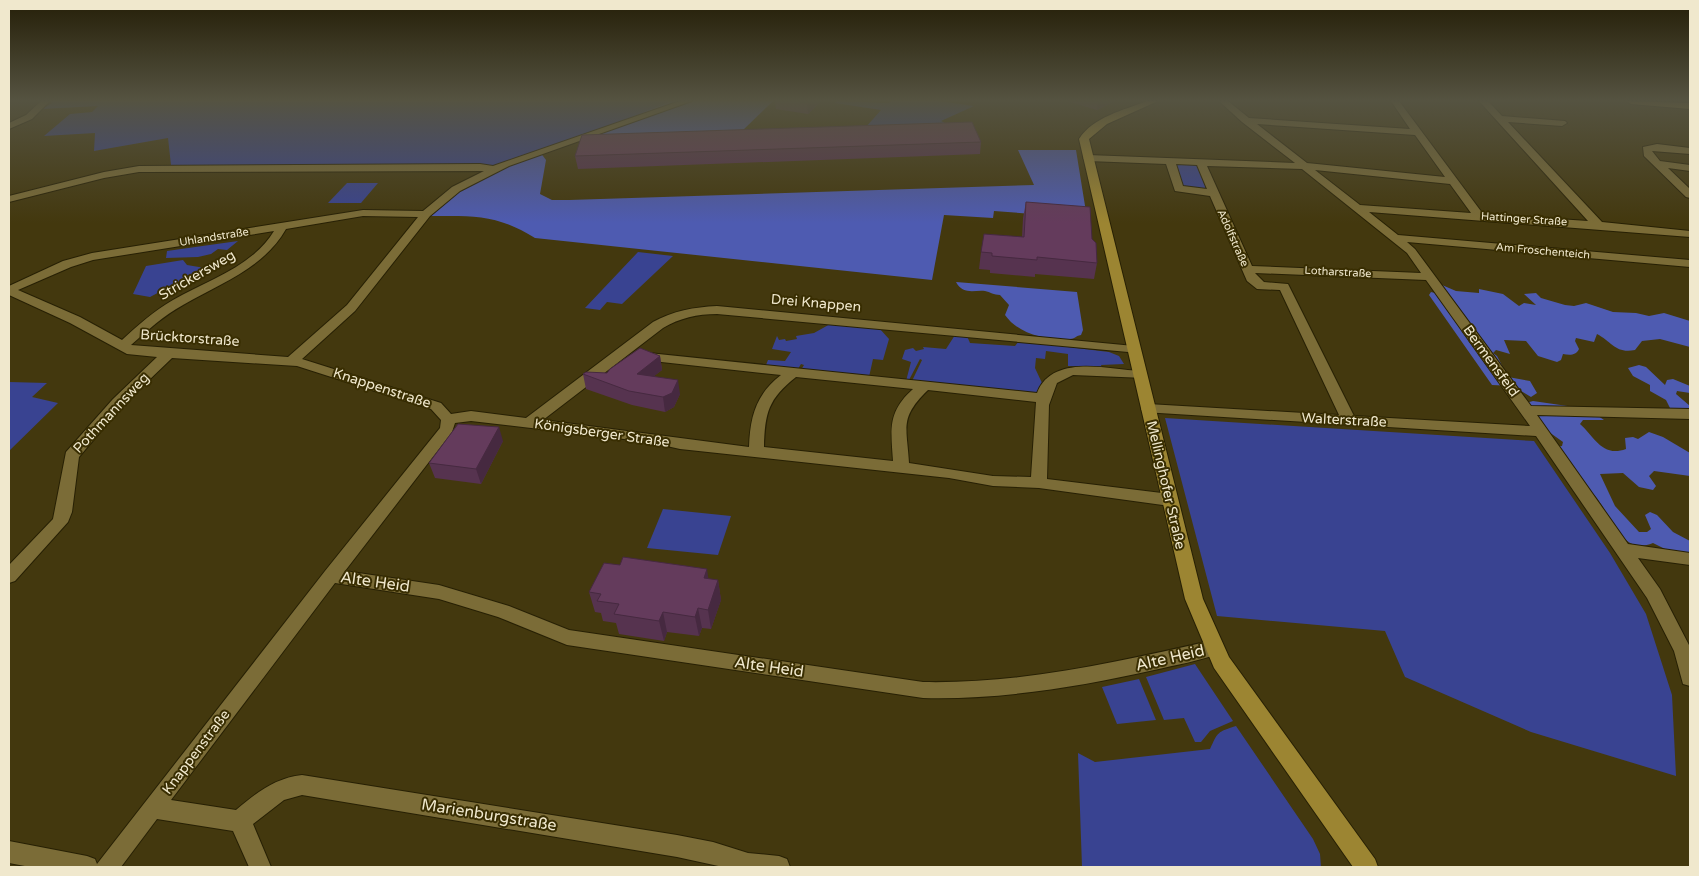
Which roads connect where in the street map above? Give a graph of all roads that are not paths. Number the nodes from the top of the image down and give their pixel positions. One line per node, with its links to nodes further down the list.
1 (570, 142): 13 (street)
2 (1085, 142): 7 (main road, Mellinghofer Straße)
3 (1274, 142): 11 (street, Bermensfeld)
4 (1425, 142): 14 (street)
5 (1521, 142): 21 (street)
6 (1690, 151): 10 (street)
7 (1088, 158): 8 (street); 32 (main road, Mellinghofer Straße)
8 (1170, 162): 9 (street); 16 (street)
9 (1200, 163): 11 (street); 16 (street, Adolfstraße)
10 (1658, 164): 12 (street); 15 (street)
11 (1306, 166): 14 (street); 18 (street, Bermensfeld)
12 (1690, 168)
13 (492, 169): 17 (street); 19 (street)
14 (1454, 181): 20 (street)
15 (1688, 191)
16 (1212, 193): 26 (street, Adolfstraße)
17 (9, 199)
18 (1358, 208): 20 (street, Hattinger Straße); 24 (street, Bermensfeld)
19 (426, 214): 22 (street, Uhlandstraße); 35 (street)
20 (1479, 216): 21 (street, Hattinger Straße)
21 (1598, 225): 23 (street, Hattinger Straße)
22 (282, 226): 30 (street, Uhlandstraße); 31 (street, Strickersweg)
23 (1690, 234)
24 (1396, 238): 25 (street, Am Froschenteich); 28 (street, Bermensfeld)
25 (1690, 263)
26 (1247, 269): 27 (street, Lotharstraße); 29 (street, Adolfstraße)
27 (1276, 270): 28 (street, Lotharstraße); 29 (street)
28 (1430, 277): 41 (street, Bermensfeld)
29 (1284, 287): 44 (street)
30 (9, 291): 31 (street, Brücktorstraße)
31 (123, 346): 34 (street, Brücktorstraße)
32 (1134, 350): 33 (street, Drei Knappen); 37 (main road, Mellinghofer Straße)
33 (620, 354): 36 (street); 45 (street, Drei Knappen)
34 (167, 355): 35 (street, Brücktorstraße); 53 (street, Pothmannsweg)
35 (292, 361): 43 (street, Knappenstraße)
36 (793, 372): 38 (street); 47 (street)
37 (1140, 375): 39 (street); 40 (main road, Mellinghofer Straße)
38 (924, 386): 39 (street); 48 (street)
39 (1043, 398): 49 (street)
40 (1148, 409): 44 (street, Walterstraße); 50 (main road, Mellinghofer Straße)
41 (1527, 410): 42 (street); 46 (street, Bermensfeld)
42 (1690, 414)
43 (448, 419): 45 (street, Königsberger Straße); 54 (street, Knappenstraße)
44 (1349, 420): 46 (street, Walterstraße)
45 (529, 423): 47 (street, Königsberger Straße)
46 (1540, 431): 51 (street, Bermensfeld)
47 (756, 453): 48 (street, Königsberger Straße)
48 (901, 467): 49 (street, Königsberger Straße)
49 (1039, 483): 50 (street, Königsberger Straße)
50 (1170, 500): 55 (main road, Mellinghofer Straße)
51 (1624, 550): 52 (street); 56 (street, Bermensfeld)
52 (1690, 559)
53 (9, 576)
54 (330, 576): 55 (street, Alte Heid); 57 (street, Knappenstraße)
55 (1214, 648): 65 (main road, Mellinghofer Straße)
56 (1690, 678)
57 (152, 808): 58 (street); 62 (street, Knappenstraße)
58 (240, 821): 60 (street, Marienburgstraße); 63 (street)
59 (9, 852): 61 (street)
60 (741, 865): 64 (street, Marienburgstraße)
61 (87, 867)
62 (107, 867)
63 (260, 867)
64 (779, 867)
65 (1367, 867)

